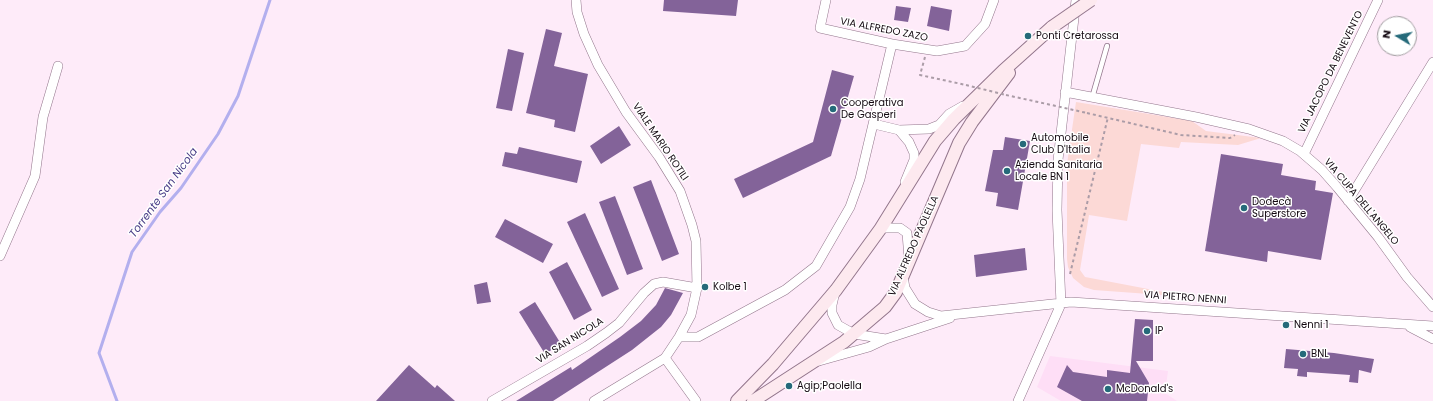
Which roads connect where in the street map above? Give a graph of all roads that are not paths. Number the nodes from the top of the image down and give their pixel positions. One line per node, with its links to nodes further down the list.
1 (576, 0): 24 (street, VIALE MARIO ROTILI)
2 (826, 0): 7 (street, VIA ALFREDO ZAZO)
3 (994, 0): 7 (street, VIA ALFREDO ZAZO)
4 (1076, 0): 12 (street)
5 (1091, 0): 9 (main road, VIA ALFREDO PAOLELLA, bridge)
6 (1378, 0): 17 (street, VIA JACOPO DA BENEVENTO)
7 (892, 44): 15 (street)
8 (1107, 46): 13 (lane)
9 (1028, 49): 14 (main road, VIA ALFREDO PAOLELLA); 22 (main road, VIA ALFREDO PAOLELLA)
10 (1433, 62): 18 (street)
11 (58, 66): 21 (street)
12 (1064, 92): 13 (street, VIA CUPA DELL'ANGELO); 26 (street)
13 (1092, 98): 17 (street, VIA CUPA DELL'ANGELO)
14 (970, 103): 16 (street); 19 (main road, VIA ALFREDO PAOLELLA)
15 (874, 124): 16 (street); 32 (street)
16 (899, 130): 19 (street)
17 (1304, 154): 18 (street, VIA CUPA DELL'ANGELO)
18 (1348, 201): 27 (street, VIA CUPA DELL'ANGELO)
19 (897, 204): 20 (main road, VIA ALFREDO PAOLELLA)
20 (881, 228): 22 (street); 25 (main road, VIA ALFREDO PAOLELLA)
21 (0, 256)
22 (909, 260): 23 (main road, VIA ALFREDO PAOLELLA)
23 (903, 275): 28 (street, VIA PIETRO NENNI); 31 (main road, VIA ALFREDO PAOLELLA)
24 (697, 288): 32 (street, VIALE MARIO ROTILI); 38 (street, VIA SAN NICOLA)
25 (836, 290): 31 (street); 41 (main road, VIA ALFREDO PAOLELLA)
26 (1060, 304): 28 (street, VIA PIETRO NENNI); 29 (street, VIA PIETRO NENNI); 37 (street)
27 (1433, 307)
28 (961, 315): 33 (street, VIA PIETRO NENNI)
29 (1407, 325): 30 (street, VIA PIETRO NENNI); 34 (street, VIA PIETRO NENNI)
30 (1433, 326)
31 (854, 334): 33 (street, VIA PIETRO NENNI); 36 (main road, VIA ALFREDO PAOLELLA)
32 (679, 337): 35 (street, VIALE MARIO ROTILI)
33 (886, 339): 36 (street)
34 (1433, 339)
35 (664, 358): 39 (street, VIALE MARIO ROTILI); 40 (street)
36 (808, 364): 42 (main road, VIA ALFREDO PAOLELLA)
37 (1019, 400)
38 (492, 401)
39 (594, 401)
40 (696, 401)
41 (737, 401)
42 (753, 401)

